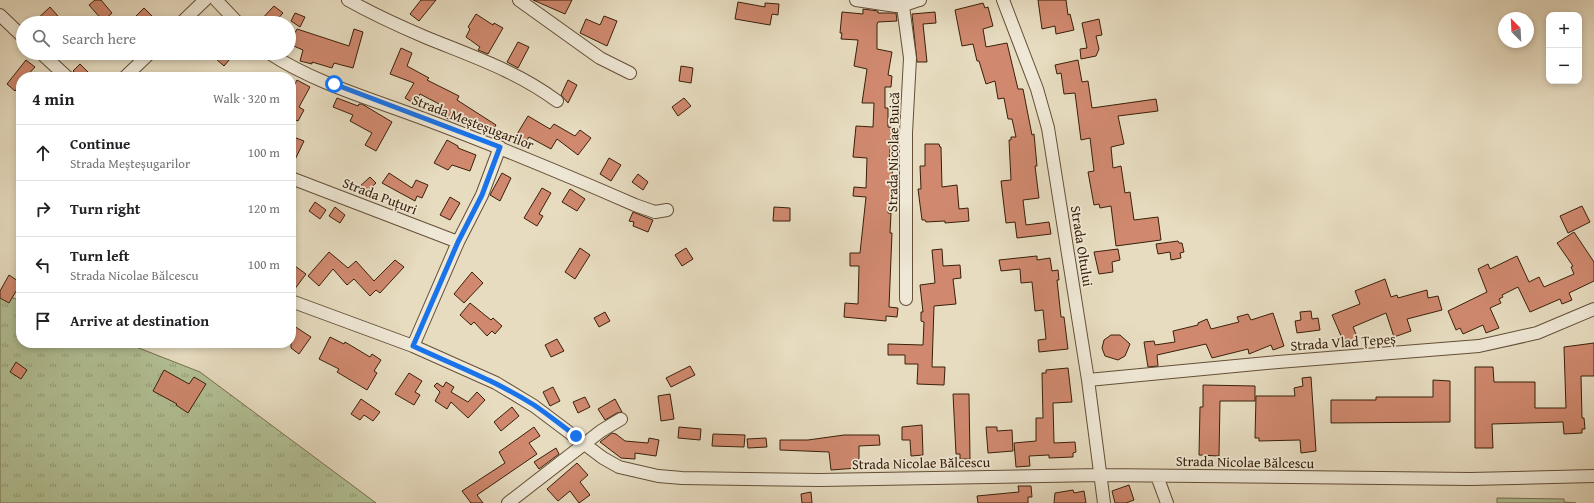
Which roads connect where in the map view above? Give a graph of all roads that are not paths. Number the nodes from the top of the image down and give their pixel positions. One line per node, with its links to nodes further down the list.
1 (205, 0): 10 (street)
2 (216, 0): 11 (street)
3 (348, 0): 19 (street)
4 (519, 0): 18 (street)
5 (856, 0): 8 (street)
6 (920, 0): 8 (street)
7 (1004, 0): 28 (street, Strada Oltului)
8 (902, 6): 24 (street, Strada Nicolae Buică)
9 (0, 15): 12 (street)
10 (188, 16)
11 (231, 16)
12 (16, 30)
13 (49, 60): 16 (street)
14 (143, 60): 17 (street)
15 (281, 60): 20 (street, Strada Meșteșugarilor)
16 (62, 72)
17 (130, 72)
18 (630, 73)
19 (557, 101)
20 (500, 147): 22 (street, Strada Meșteșugarilor); 23 (street)
21 (296, 180): 23 (street, Strada Puțuri)
22 (667, 210)
23 (458, 242): 27 (street)
24 (906, 299)
25 (296, 303): 27 (street, Strada Nicolae Bălcescu)
26 (1594, 309): 28 (street, Strada Vlad Țepeș)
27 (413, 346): 30 (street, Strada Nicolae Bălcescu)
28 (1088, 380): 31 (street, Strada Oltului)
29 (620, 419): 30 (street)
30 (585, 445): 31 (street, Strada Nicolae Bălcescu); 34 (street)
31 (1100, 475): 32 (street, Strada Nicolae Bălcescu); 35 (street, Strada Oltului)
32 (1157, 476): 33 (street, Strada Nicolae Bălcescu); 36 (street)
33 (1594, 476)
34 (508, 503)
35 (1104, 503)
36 (1167, 503)

